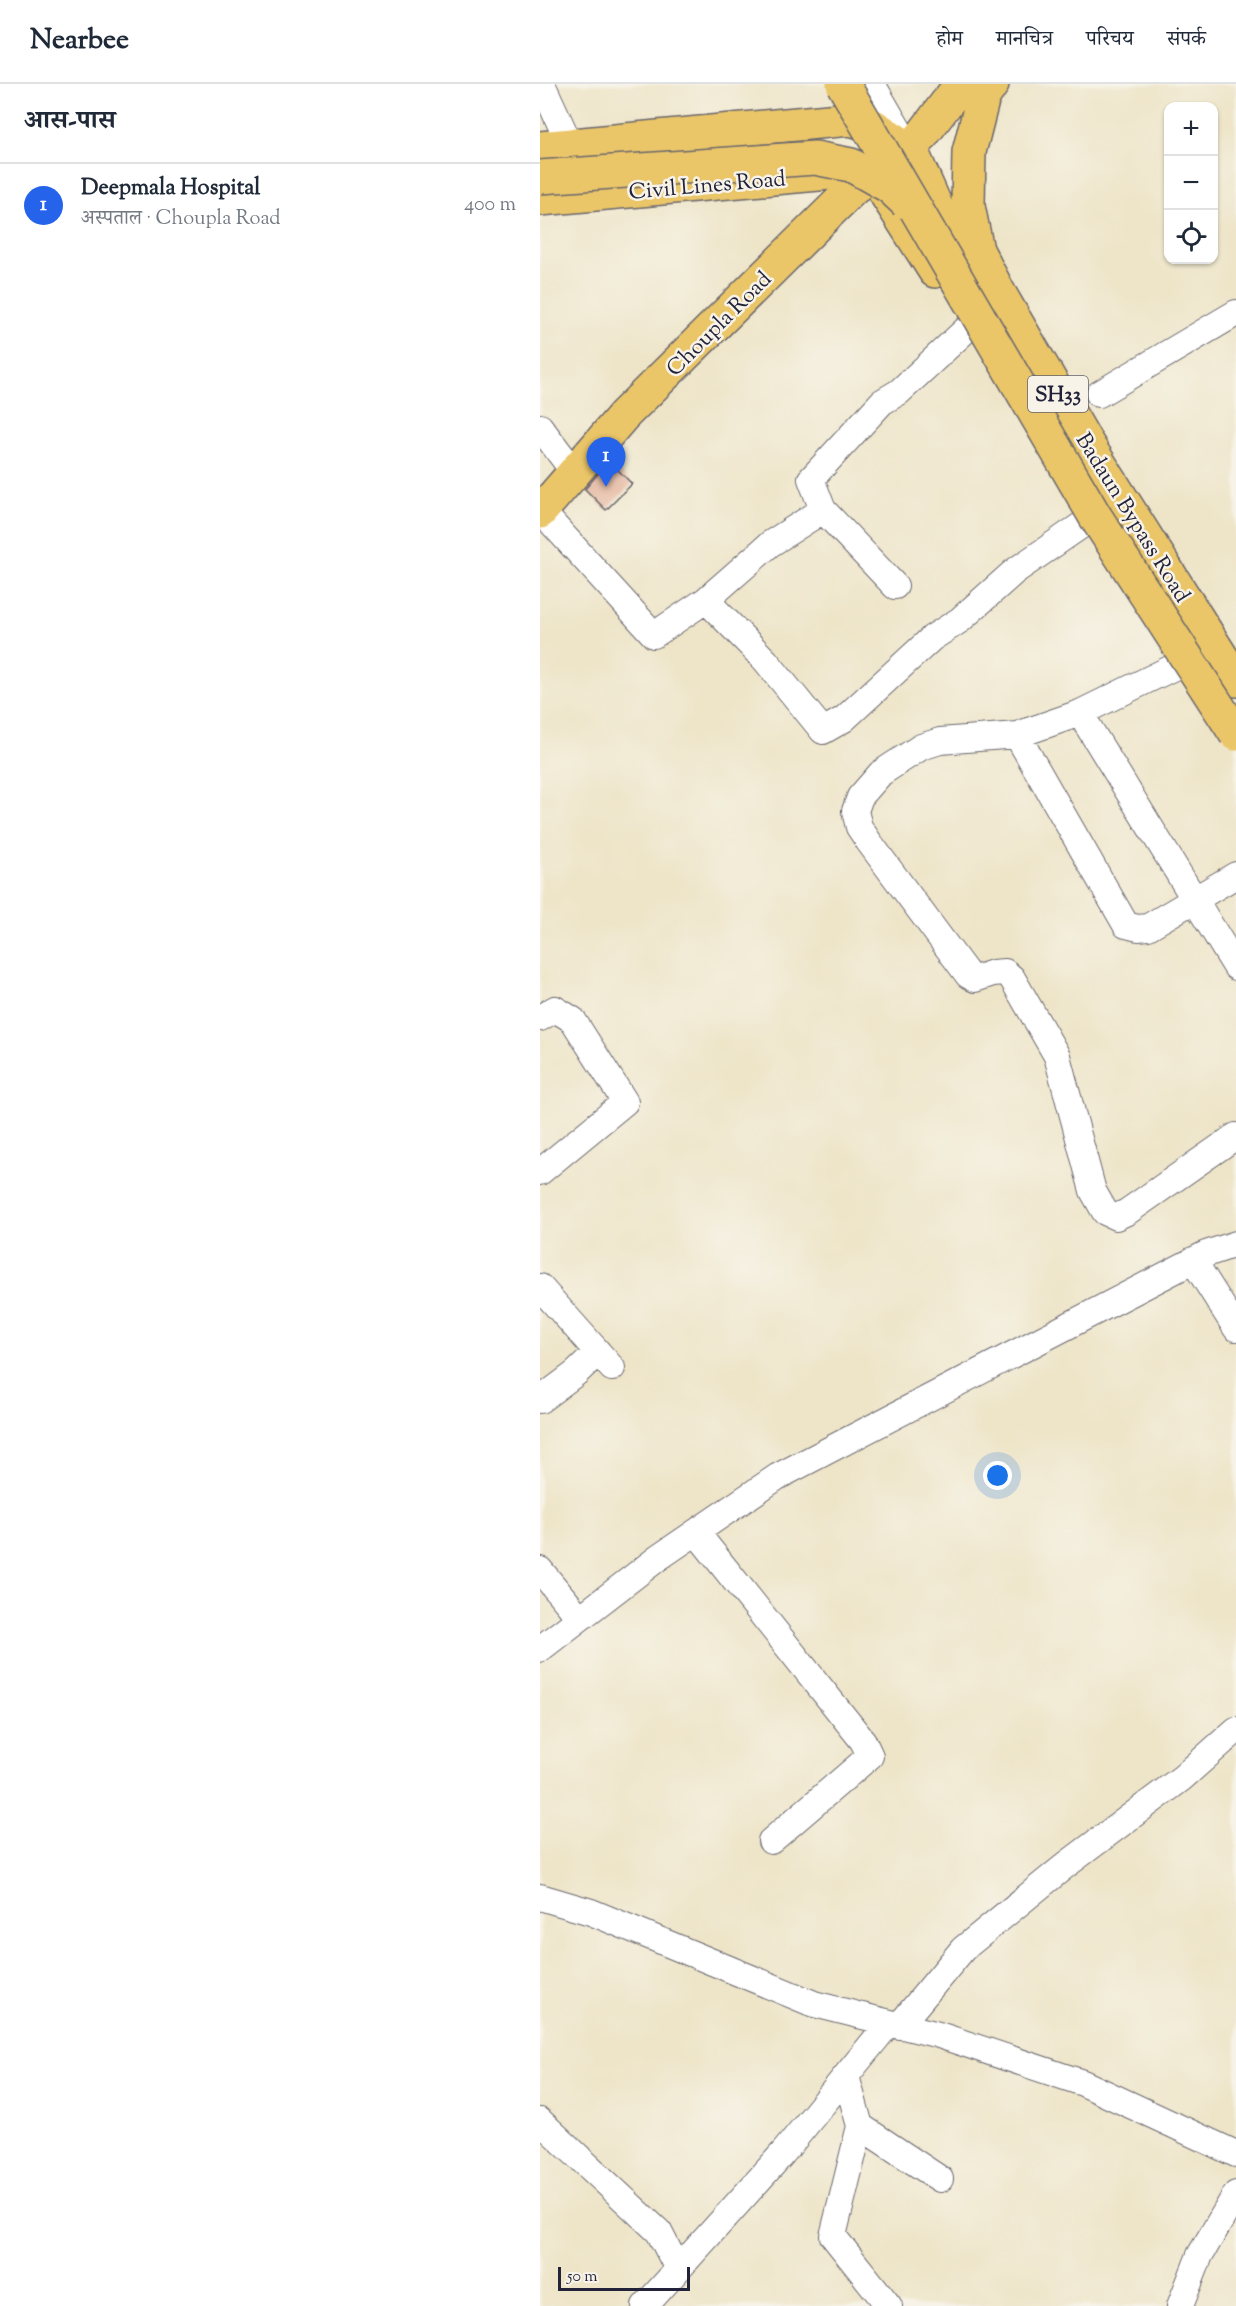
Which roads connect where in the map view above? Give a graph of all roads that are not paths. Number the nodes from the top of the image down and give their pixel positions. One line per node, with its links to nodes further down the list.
1 (542, 84): 8 (street)
2 (829, 84): 7 (street)
3 (843, 84): 13 (main road, bridge)
4 (872, 84): 9 (street)
5 (961, 84): 9 (main road)
6 (992, 84): 25 (main road, Badaun Bypass Road / SH33)
7 (850, 119): 8 (main road); 9 (main road); 10 (main road)
8 (555, 147)
9 (911, 150): 10 (main road, Choupla Road); 27 (main road)
10 (873, 174): 12 (main road, Civil Lines Road); 15 (main road); 18 (main road, Choupla Road)
11 (540, 177): 13 (main road, bridge)
12 (540, 199)
13 (920, 215): 27 (main road, bridge)
14 (1236, 313): 16 (street)
15 (970, 326): 19 (street); 21 (main road)
16 (1100, 394)
17 (540, 427): 18 (street)
18 (574, 472): 20 (main road, Choupla Road)
19 (823, 510): 22 (street); 23 (street)
20 (541, 512): 23 (street)
21 (1089, 520): 23 (street); 24 (main road)
22 (895, 586)
23 (706, 600)
24 (1178, 665): 26 (street); 27 (main road)
25 (1236, 680)
26 (1080, 713): 28 (street); 30 (street)
27 (1233, 726)
28 (1017, 735): 30 (street); 33 (street)
29 (1236, 875): 30 (street)
30 (1194, 900): 31 (street)
31 (1236, 967)
32 (540, 1018): 34 (street)
33 (1236, 1136)
34 (540, 1172)
35 (1236, 1244): 36 (street)
36 (1193, 1260): 38 (street); 40 (street)
37 (540, 1287): 39 (street)
38 (1236, 1328)
39 (540, 1400)
40 (696, 1532): 42 (street); 45 (street)
41 (540, 1570): 42 (street)
42 (580, 1618): 43 (street)
43 (540, 1649)
44 (1236, 1730): 47 (street)
45 (771, 1841)
46 (540, 1897): 47 (street)
47 (894, 2025): 48 (street); 51 (street)
48 (846, 2076): 50 (street); 54 (street)
49 (540, 2121): 54 (street)
50 (860, 2126): 52 (street); 56 (street)
51 (1236, 2154)
52 (940, 2179)
53 (1236, 2194): 57 (street)
54 (678, 2270): 55 (street)
55 (645, 2306)
56 (889, 2306)
57 (1180, 2306)

